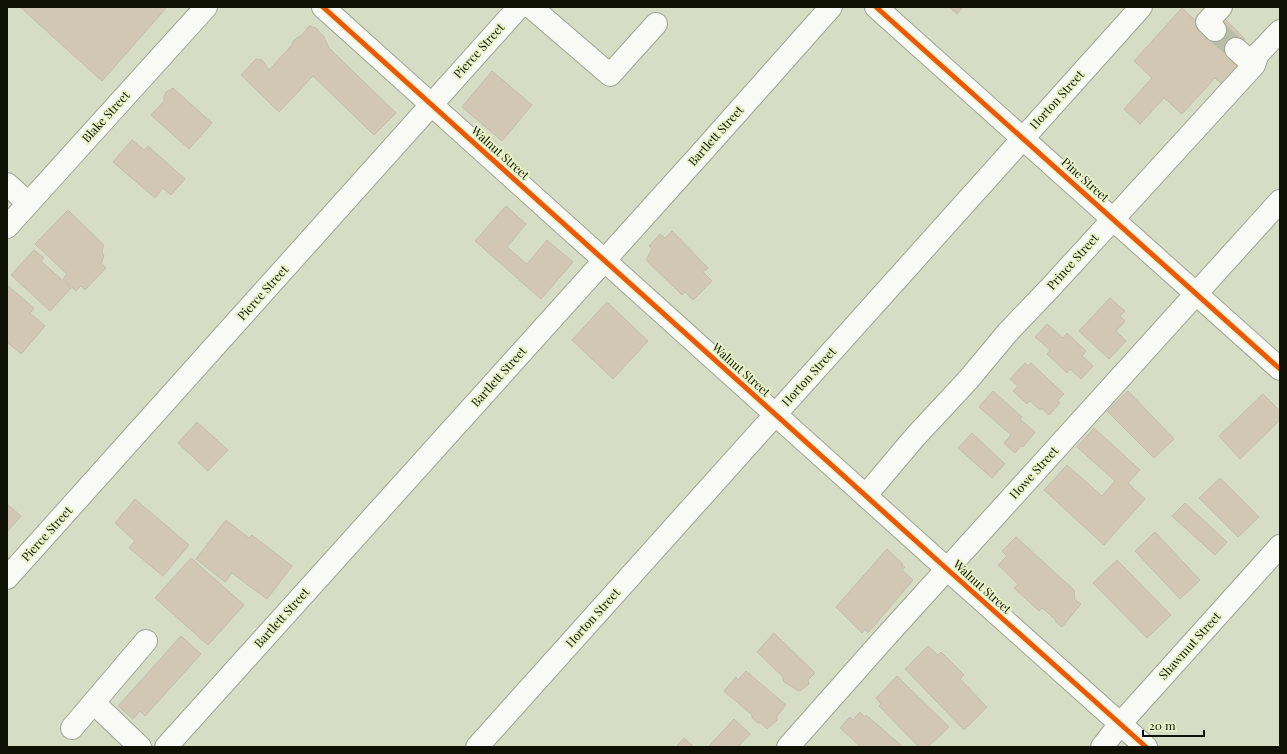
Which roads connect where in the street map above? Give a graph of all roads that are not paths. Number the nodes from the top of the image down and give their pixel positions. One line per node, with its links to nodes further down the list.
1 (206, 7): 18 (street, Blake Street)
2 (323, 7): 14 (street, Walnut Street)
3 (519, 7): 14 (street, Pierce Street)
4 (531, 7): 9 (street)
5 (831, 7): 21 (street, Bartlett Street)
6 (876, 7): 15 (street, Pine Street)
7 (1141, 7): 15 (street, Horton Street)
8 (1221, 7): 10 (street)
9 (656, 24)
10 (1215, 30)
11 (1280, 30): 13 (street, Prince Street)
12 (1236, 49): 13 (street)
13 (1254, 65): 19 (street, Prince Street)
14 (432, 105): 21 (street, Walnut Street); 28 (street, Pierce Street)
15 (1022, 138): 19 (street, Pine Street); 24 (street, Horton Street)
16 (7, 184): 18 (street)
17 (1280, 201): 22 (street, Howe Street)
18 (28, 203): 20 (street, Blake Street)
19 (1112, 218): 22 (street, Pine Street); 25 (street, Prince Street)
20 (7, 227)
21 (604, 260): 24 (street, Walnut Street); 34 (street, Bartlett Street)
22 (1197, 294): 23 (street, Pine Street); 27 (street, Howe Street)
23 (1280, 369)
24 (775, 414): 25 (street, Walnut Street); 35 (street, Horton Street)
25 (866, 495): 27 (street, Walnut Street)
26 (1280, 546): 31 (street, Shawmut Street)
27 (947, 569): 31 (street, Walnut Street); 36 (street, Howe Street)
28 (7, 578)
29 (146, 641): 30 (street)
30 (94, 703): 32 (street); 33 (street)
31 (1120, 724): 37 (street, Shawmut Street); 38 (street, Walnut Street)
32 (72, 728)
33 (140, 747)
34 (166, 747)
35 (477, 747)
36 (788, 747)
37 (1102, 747)
38 (1146, 747)

